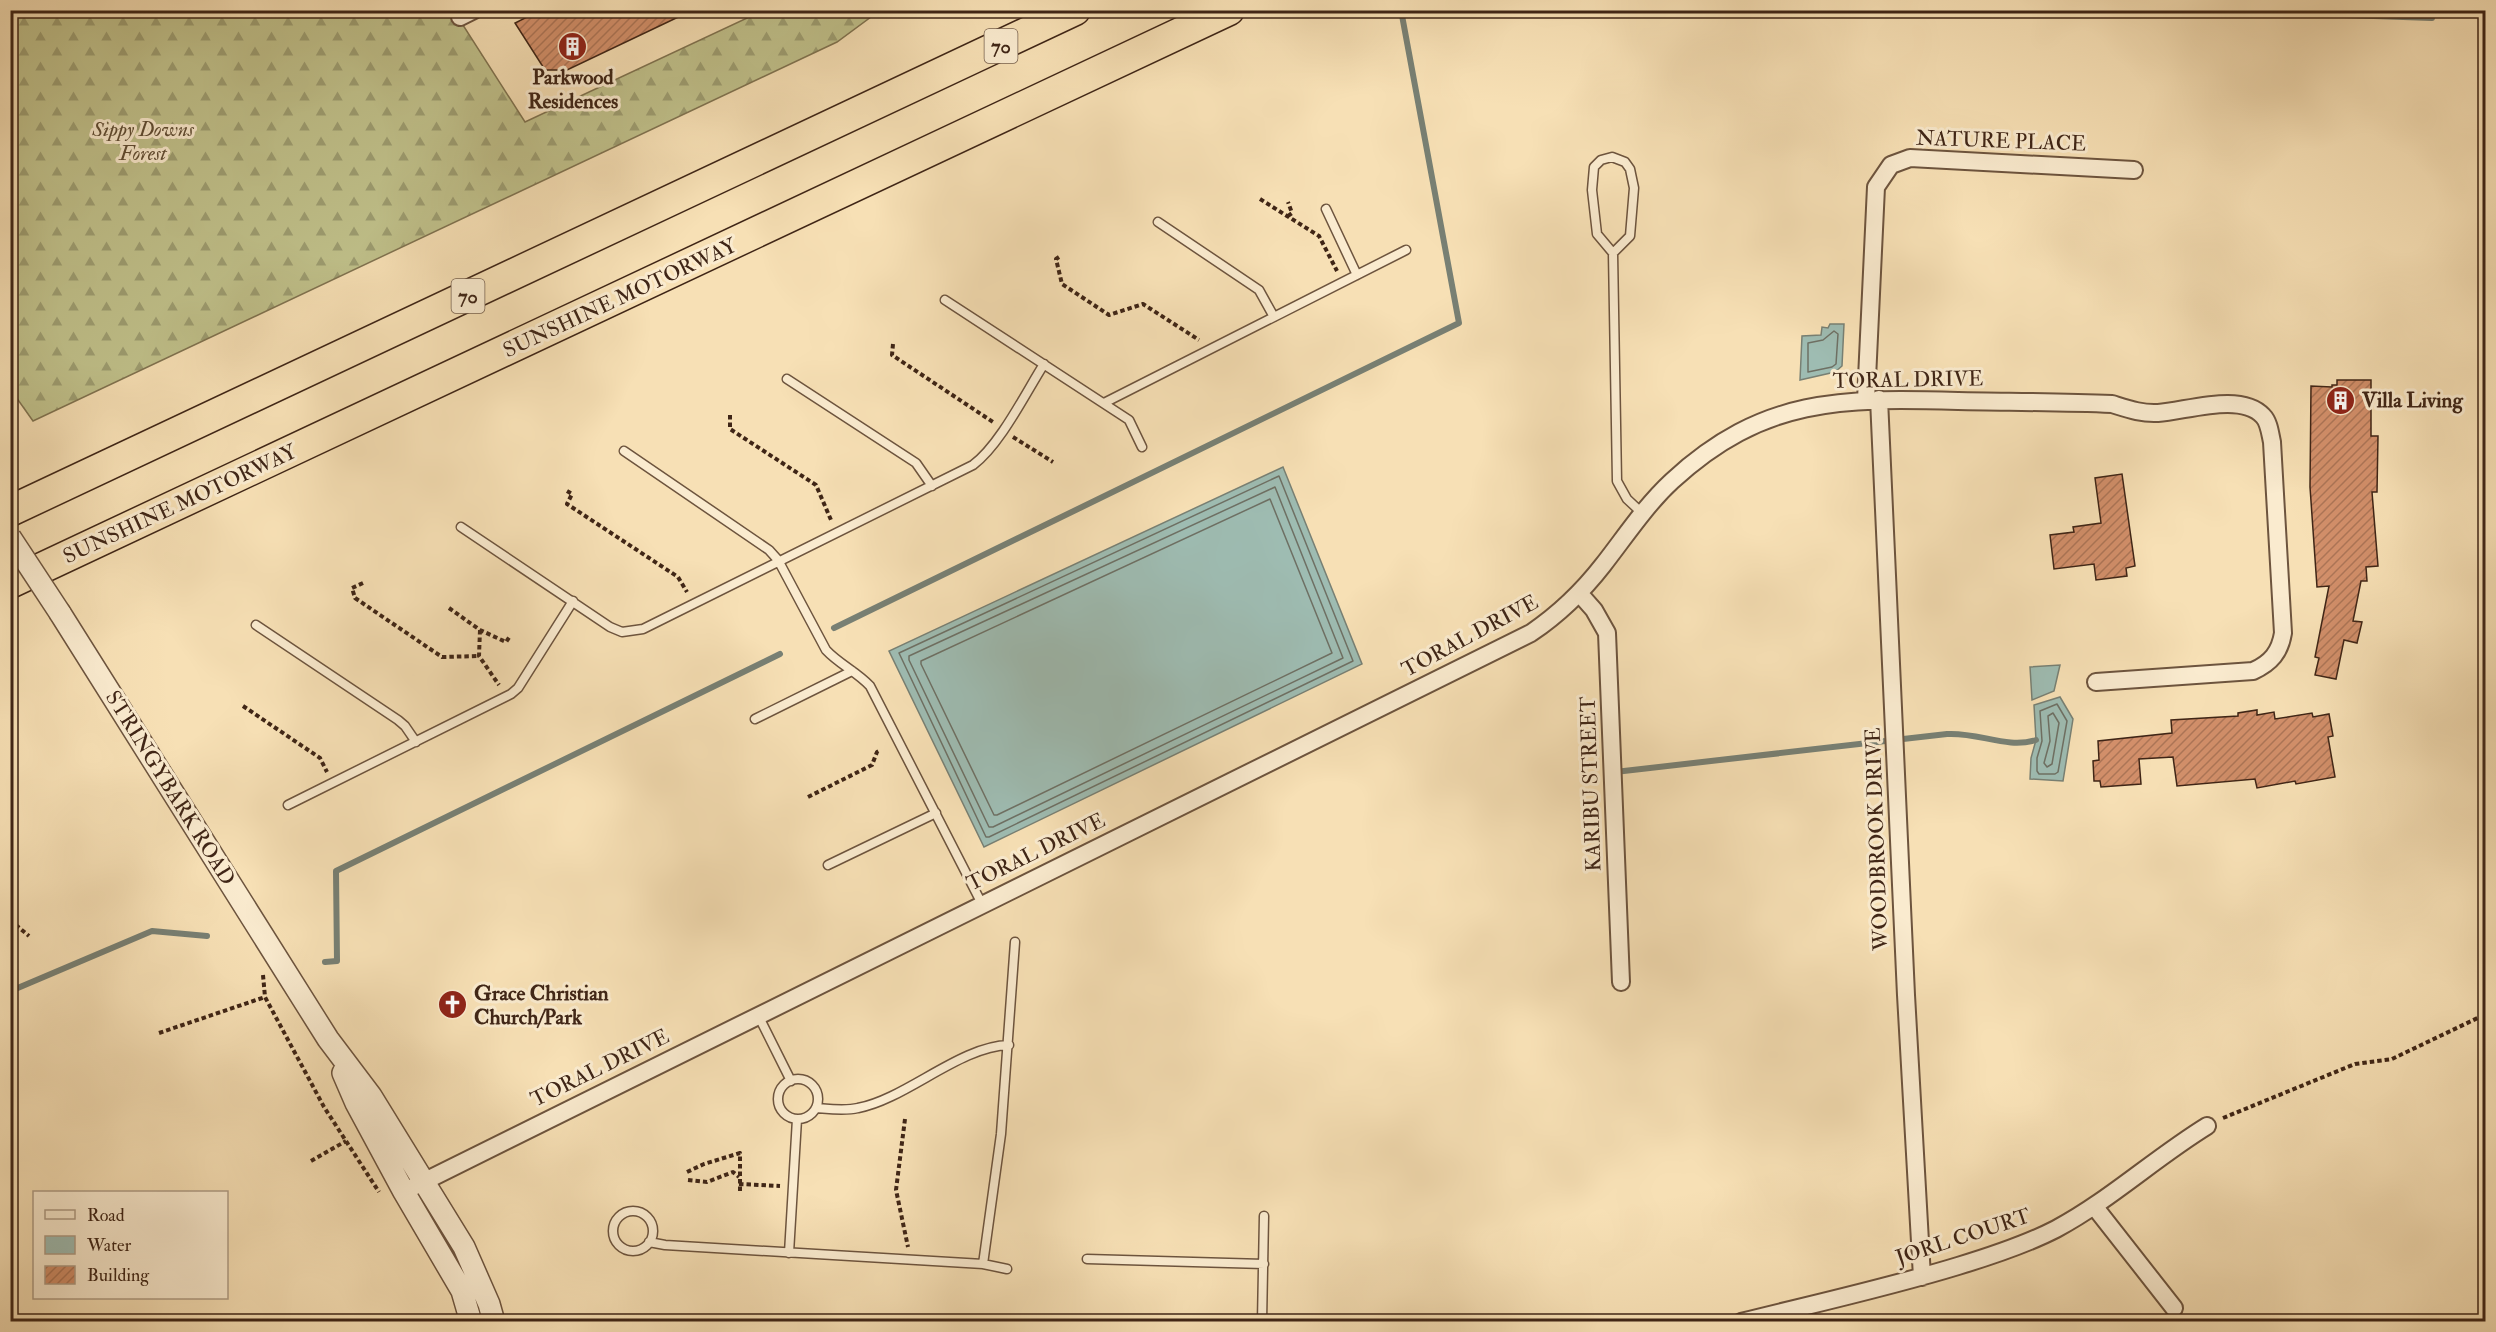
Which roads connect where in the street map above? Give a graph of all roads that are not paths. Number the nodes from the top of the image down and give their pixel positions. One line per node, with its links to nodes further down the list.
1 (1053, 10): 6 (highway)
2 (1076, 10): 6 (highway, 70)
3 (1229, 10): 5 (highway, SUNSHINE MOTORWAY)
4 (1250, 10): 5 (highway)
5 (1100, 73): 27 (highway, SUNSHINE MOTORWAY)
6 (926, 81): 22 (highway, 70)
7 (2134, 170): 17 (street, NATURE PLACE)
8 (1326, 209): 12 (lane)
9 (1158, 222): 14 (lane)
10 (1406, 250): 12 (lane)
11 (1613, 252): 11 (lane); 23 (lane)
12 (1357, 275): 14 (lane)
13 (945, 300): 15 (lane)
14 (1274, 317): 18 (lane)
15 (1044, 364): 18 (lane); 21 (lane)
16 (788, 379): 21 (lane)
17 (1873, 399): 23 (street, TORAL DRIVE); 32 (street, TORAL DRIVE); 58 (street, WOODBROOK DRIVE)
18 (1104, 403): 19 (lane)
19 (1142, 447)
20 (624, 451): 26 (lane)
21 (932, 486): 26 (lane)
22 (10, 511)
23 (1642, 513): 28 (street, TORAL DRIVE)
24 (460, 527): 29 (lane)
25 (10, 537): 42 (street, STRINGYBARK ROAD, bridge)
26 (778, 560): 29 (lane); 31 (lane)
27 (10, 583)
28 (1579, 593): 38 (street, TORAL DRIVE); 40 (street, KARIBU STREET)
29 (573, 601): 34 (lane)
30 (256, 625): 34 (lane)
31 (852, 671): 33 (lane); 36 (lane)
32 (2096, 682)
33 (755, 719)
34 (416, 742): 35 (lane)
35 (288, 805)
36 (936, 813): 37 (lane); 38 (lane)
37 (828, 865)
38 (982, 904): 41 (street, TORAL DRIVE)
39 (1015, 942): 43 (lane)
40 (1621, 982)
41 (758, 1015): 44 (lane); 48 (street, TORAL DRIVE)
42 (328, 1039): 48 (street, STRINGYBARK ROAD); 49 (street, STRINGYBARK ROAD)
43 (1009, 1046): 45 (lane); 55 (lane)
44 (791, 1081): 45 (lane); 46 (lane)
45 (816, 1108): 46 (lane)
46 (797, 1119): 53 (lane)
47 (2207, 1126): 50 (street, JORL COURT)
48 (424, 1180): 49 (street, TORAL DRIVE); 61 (street, STRINGYBARK ROAD)
49 (404, 1192): 60 (street, STRINGYBARK ROAD)
50 (2094, 1206): 58 (street, JORL COURT); 59 (street)
51 (1264, 1216): 56 (lane)
52 (649, 1242): 52 (lane); 53 (lane)
53 (789, 1253): 55 (lane)
54 (1087, 1259): 56 (lane)
55 (983, 1264): 57 (lane)
56 (1264, 1264): 62 (lane)
57 (1007, 1269)
58 (1922, 1277): 63 (street, JORL COURT)
59 (2174, 1308)
60 (471, 1322)
61 (494, 1322)
62 (1262, 1322)
63 (1741, 1322)

